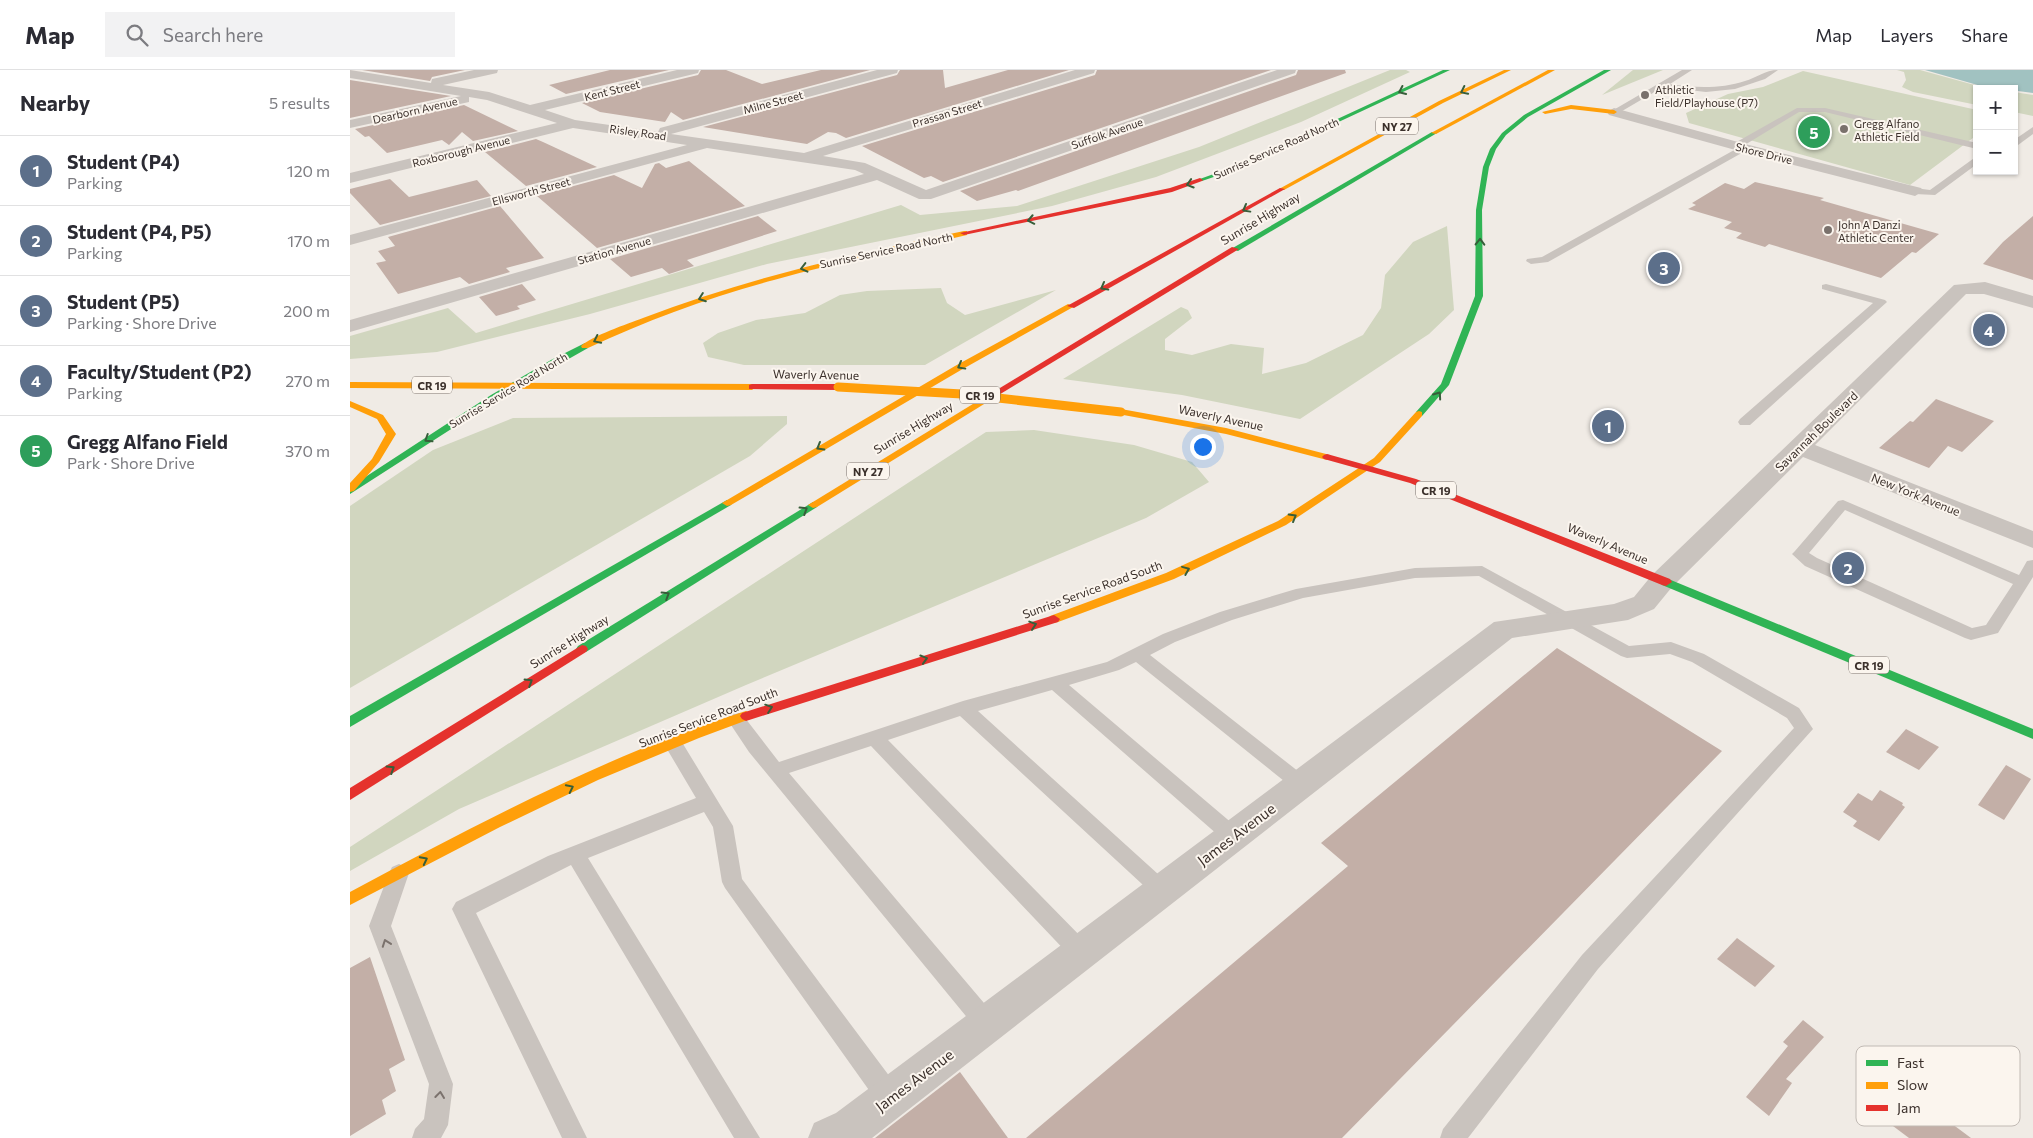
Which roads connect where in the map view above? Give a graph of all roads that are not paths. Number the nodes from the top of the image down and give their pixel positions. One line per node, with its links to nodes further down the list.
1 (492, 70): 14 (street)
2 (892, 70): 24 (street, Milne Street)
3 (1089, 70): 29 (street, Prassan Street)
4 (1446, 70): 42 (main road, Sunrise Service Road North, one-way to 42)
5 (1508, 70): 33 (main road, Sunrise Highway / NY 27, one-way to 33)
6 (1608, 70): 16 (main road, Sunrise Service Road South)
7 (1688, 70): 13 (lane)
8 (1774, 70): 13 (lane)
9 (687, 71): 18 (street, Kent Street)
10 (1282, 71): 35 (street, Suffolk Avenue)
11 (1557, 72): 63 (main road, Sunrise Highway / NY 27, one-way to 11)
12 (353, 76): 14 (street, Risley Road)
13 (1662, 84): 19 (lane)
14 (418, 86): 17 (street, Risley Road)
15 (1441, 89): 33 (main road)
16 (1567, 93): 19 (main road); 22 (main road, Sunrise Service Road South)
17 (480, 95): 18 (street, Risley Road); 20 (street, Dearborn Avenue)
18 (532, 109): 21 (street, Risley Road)
19 (1614, 112): 22 (main road); 28 (street, Shore Drive)
20 (350, 124)
21 (573, 124): 24 (street, Risley Road); 32 (street, Roxborough Avenue)
22 (1513, 125): 46 (main road, Sunrise Service Road South, one-way to 22)
23 (2033, 130): 27 (lane)
24 (654, 134): 25 (street, Risley Road)
25 (712, 143): 29 (street, Risley Road); 36 (street, Ellsworth Street)
26 (1973, 145): 28 (lane)
27 (2024, 146)
28 (1740, 147): 34 (street, Shore Drive); 37 (lane)
29 (805, 157): 31 (street, Risley Road)
30 (1973, 162): 34 (lane)
31 (878, 175): 35 (street, Risley Road); 40 (street, Station Avenue)
32 (350, 178)
33 (1289, 185): 57 (main road, Sunrise Highway / NY 27, one-way to 57)
34 (1915, 191)
35 (925, 196)
36 (350, 240)
37 (1531, 261)
38 (1826, 287): 44 (lane)
39 (2033, 302): 45 (street, Savannah Boulevard)
40 (350, 326)
41 (350, 385): 42 (main road, Waverly Avenue / CR 19)
42 (514, 385): 46 (main road, Waverly Avenue / CR 19, bridge); 47 (main road, Sunrise Service Road North, one-way to 47)
43 (350, 404): 47 (main road)
44 (1745, 422)
45 (1799, 447): 48 (street, New York Avenue); 50 (street, Savannah Boulevard)
46 (1368, 467): 50 (main road, Waverly Avenue / CR 19); 56 (main road, Sunrise Service Road South, one-way to 46)
47 (350, 490)
48 (2033, 540)
49 (2033, 565): 51 (lane)
50 (1662, 581): 52 (street, James Avenue); 58 (main road, Waverly Avenue / CR 19)
51 (2022, 582): 51 (lane)
52 (1570, 620): 53 (lane); 62 (street, James Avenue); 77 (lane)
53 (1138, 654): 54 (lane); 62 (lane)
54 (1055, 683): 55 (lane); 65 (lane)
55 (963, 708): 59 (lane); 68 (lane)
56 (736, 719): 60 (main road, Sunrise Service Road South); 61 (lane)
57 (350, 722)
58 (2033, 734)
59 (874, 737): 61 (lane); 70 (lane)
60 (673, 744): 64 (lane); 67 (main road, Sunrise Service Road South, one-way to 60)
61 (776, 770): 71 (lane)
62 (1302, 784): 65 (street, James Avenue)
63 (350, 794)
64 (708, 802): 66 (lane); 72 (lane)
65 (1233, 836): 68 (street, James Avenue)
66 (575, 854): 74 (lane); 75 (lane)
67 (399, 873): 69 (main road, Sunrise Service Road South); 73 (lane, one-way to 67)
68 (1162, 890): 70 (street, James Avenue)
69 (350, 899)
70 (1081, 952): 71 (street, James Avenue)
71 (987, 1024): 72 (street, James Avenue)
72 (890, 1098): 76 (street, James Avenue)
73 (424, 1138)
74 (576, 1138)
75 (748, 1138)
76 (829, 1138)
77 (1452, 1138)

